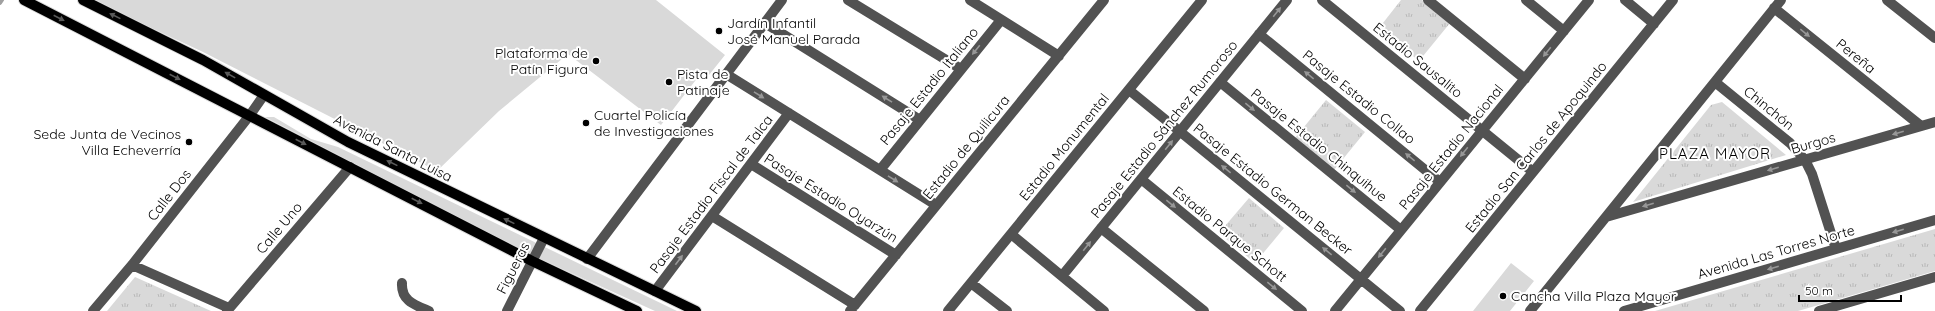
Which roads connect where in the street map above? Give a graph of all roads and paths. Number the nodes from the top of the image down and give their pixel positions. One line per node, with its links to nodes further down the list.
1 (24, 0): 34 (main road, one-way to 34)
2 (83, 0): 32 (main road, Avenida Santa Luisa, one-way to 2)
3 (782, 0): 20 (street)
4 (848, 0): 26 (street)
5 (970, 0): 19 (street)
6 (1091, 0): 17 (street)
7 (1202, 0): 31 (street, Estadio Monumental)
8 (1287, 0): 23 (street, Pasaje Estadio Sánchez Rumoroso, one-way to 8)
9 (1322, 0): 39 (street, Estadio Sausalito)
10 (1428, 0): 28 (street)
11 (1526, 0): 22 (street)
12 (1589, 0): 22 (street, Pasaje Estadio Nacional)
13 (1624, 0): 21 (street)
14 (1673, 0): 21 (street, Estadio San Carlos de Apoquindo)
15 (1781, 0): 18 (street)
16 (1887, 0): 24 (street)
17 (1102, 3): 25 (street, Estadio de Quilicura)
18 (1774, 8): 30 (street); 37 (street, Pereña, one-way to 37)
19 (1001, 20): 25 (street); 26 (street, Pasaje Estadio Italiano, one-way to 26)
20 (765, 23): 27 (street); 35 (street, one-way to 20)
21 (1654, 24): 44 (street, Estadio San Carlos de Apoquindo)
22 (1564, 31): 28 (street, Pasaje Estadio Nacional, one-way to 28)
23 (1260, 34): 29 (street, Pasaje Estadio Sánchez Rumoroso); 46 (street, Pasaje Estadio Collao, one-way to 23)
24 (1935, 38)
25 (1059, 56): 47 (street, Estadio de Quilicura)
26 (961, 69): 35 (street, Pasaje Estadio Italiano)
27 (726, 74): 33 (street, one-way to 33); 57 (street)
28 (1525, 79): 39 (street, Pasaje Estadio Nacional)
29 (1220, 82): 38 (street, Pasaje Estadio Sánchez Rumoroso); 52 (street, Pasaje Estadio Chinquihue, one-way to 52)
30 (1715, 82): 40 (street, Chinchón); 49 (street)
31 (1129, 90): 38 (street, Pasaje Estadio German Becker); 53 (street, Estadio Monumental)
32 (264, 95): 34 (street, Calle Dos); 54 (main road, Avenida Santa Luisa, one-way to 32)
33 (789, 113): 41 (street, Pasaje Estadio Fiscal de Talca); 43 (street)
34 (250, 115): 42 (main road, one-way to 42); 59 (street, Calle Dos)
35 (920, 120): 43 (street, Pasaje Estadio Italiano)
36 (1935, 122): 37 (street, Burgos)
37 (1921, 126): 40 (street, Burgos, one-way to 40)
38 (1180, 131): 45 (street, Pasaje Estadio Sánchez Rumoroso, one-way to 38); 62 (street, Pasaje Estadio German Becker, one-way to 38)
39 (1482, 131): 44 (street, Estadio Sausalito); 46 (street, Pasaje Estadio Nacional, one-way to 46)
40 (1805, 160): 49 (street, Burgos, one-way to 49); 55 (street, Chinchón)
41 (751, 164): 48 (street, Pasaje Estadio Fiscal de Talca); 56 (street, Pasaje Estadio Oyarzún)
42 (350, 166): 58 (main road, one-way to 58); 68 (street, Calle Uno)
43 (880, 170): 47 (street, one-way to 47)
44 (1533, 172): 82 (street, Estadio San Carlos de Apoquindo)
45 (1141, 179): 51 (street, Pasaje Estadio Sánchez Rumoroso); 79 (street, Estadio Parque Schott, one-way to 79)
46 (1440, 182): 52 (street, Pasaje Estadio Nacional)
47 (936, 206): 56 (street, Estadio de Quilicura)
48 (712, 216): 65 (street, Pasaje Estadio Fiscal de Talca, one-way to 48); 67 (street)
49 (1606, 217): 83 (street)
50 (1935, 220): 55 (street, Avenida Las Torres Norte, one-way to 55)
51 (1101, 228): 60 (street, Pasaje Estadio Sánchez Rumoroso, one-way to 51); 78 (street)
52 (1401, 230): 62 (street, Pasaje Estadio Nacional, one-way to 62)
53 (1011, 234): 60 (street); 63 (street, Estadio Monumental)
54 (544, 238): 57 (main road, Avenida Santa Luisa); 58 (street, Figueras)
55 (1836, 249): 84 (street, Avenida Las Torres Norte, one-way to 84)
56 (896, 255): 67 (street, Estadio de Quilicura)
57 (587, 258): 65 (main road, Avenida Santa Luisa)
58 (532, 261): 71 (street, Figueras); 72 (main road)
59 (132, 265): 68 (street, Calle Uno); 69 (street, Calle Dos)
60 (1062, 276): 77 (street)
61 (1935, 277): 85 (street)
62 (1361, 279): 80 (street, Pasaje Estadio Nacional); 81 (street, Pasaje Estadio German Becker)
63 (971, 282): 75 (street, Estadio Monumental); 76 (street)
64 (402, 283): 70 (street)
65 (655, 291): 66 (main road, Avenida Santa Luisa)
66 (673, 300): 73 (main road); 74 (main road, Avenida Santa Luisa)
67 (853, 308)
68 (228, 310)
69 (93, 311)
70 (429, 311)
71 (507, 311)
72 (637, 311)
73 (682, 311)
74 (696, 311)
75 (948, 311)
76 (1007, 311)
77 (1104, 311)
78 (1204, 311)
79 (1302, 311)
80 (1335, 311)
81 (1400, 311)
82 (1420, 311)
83 (1530, 311)
84 (1624, 311)
85 (1820, 311)

